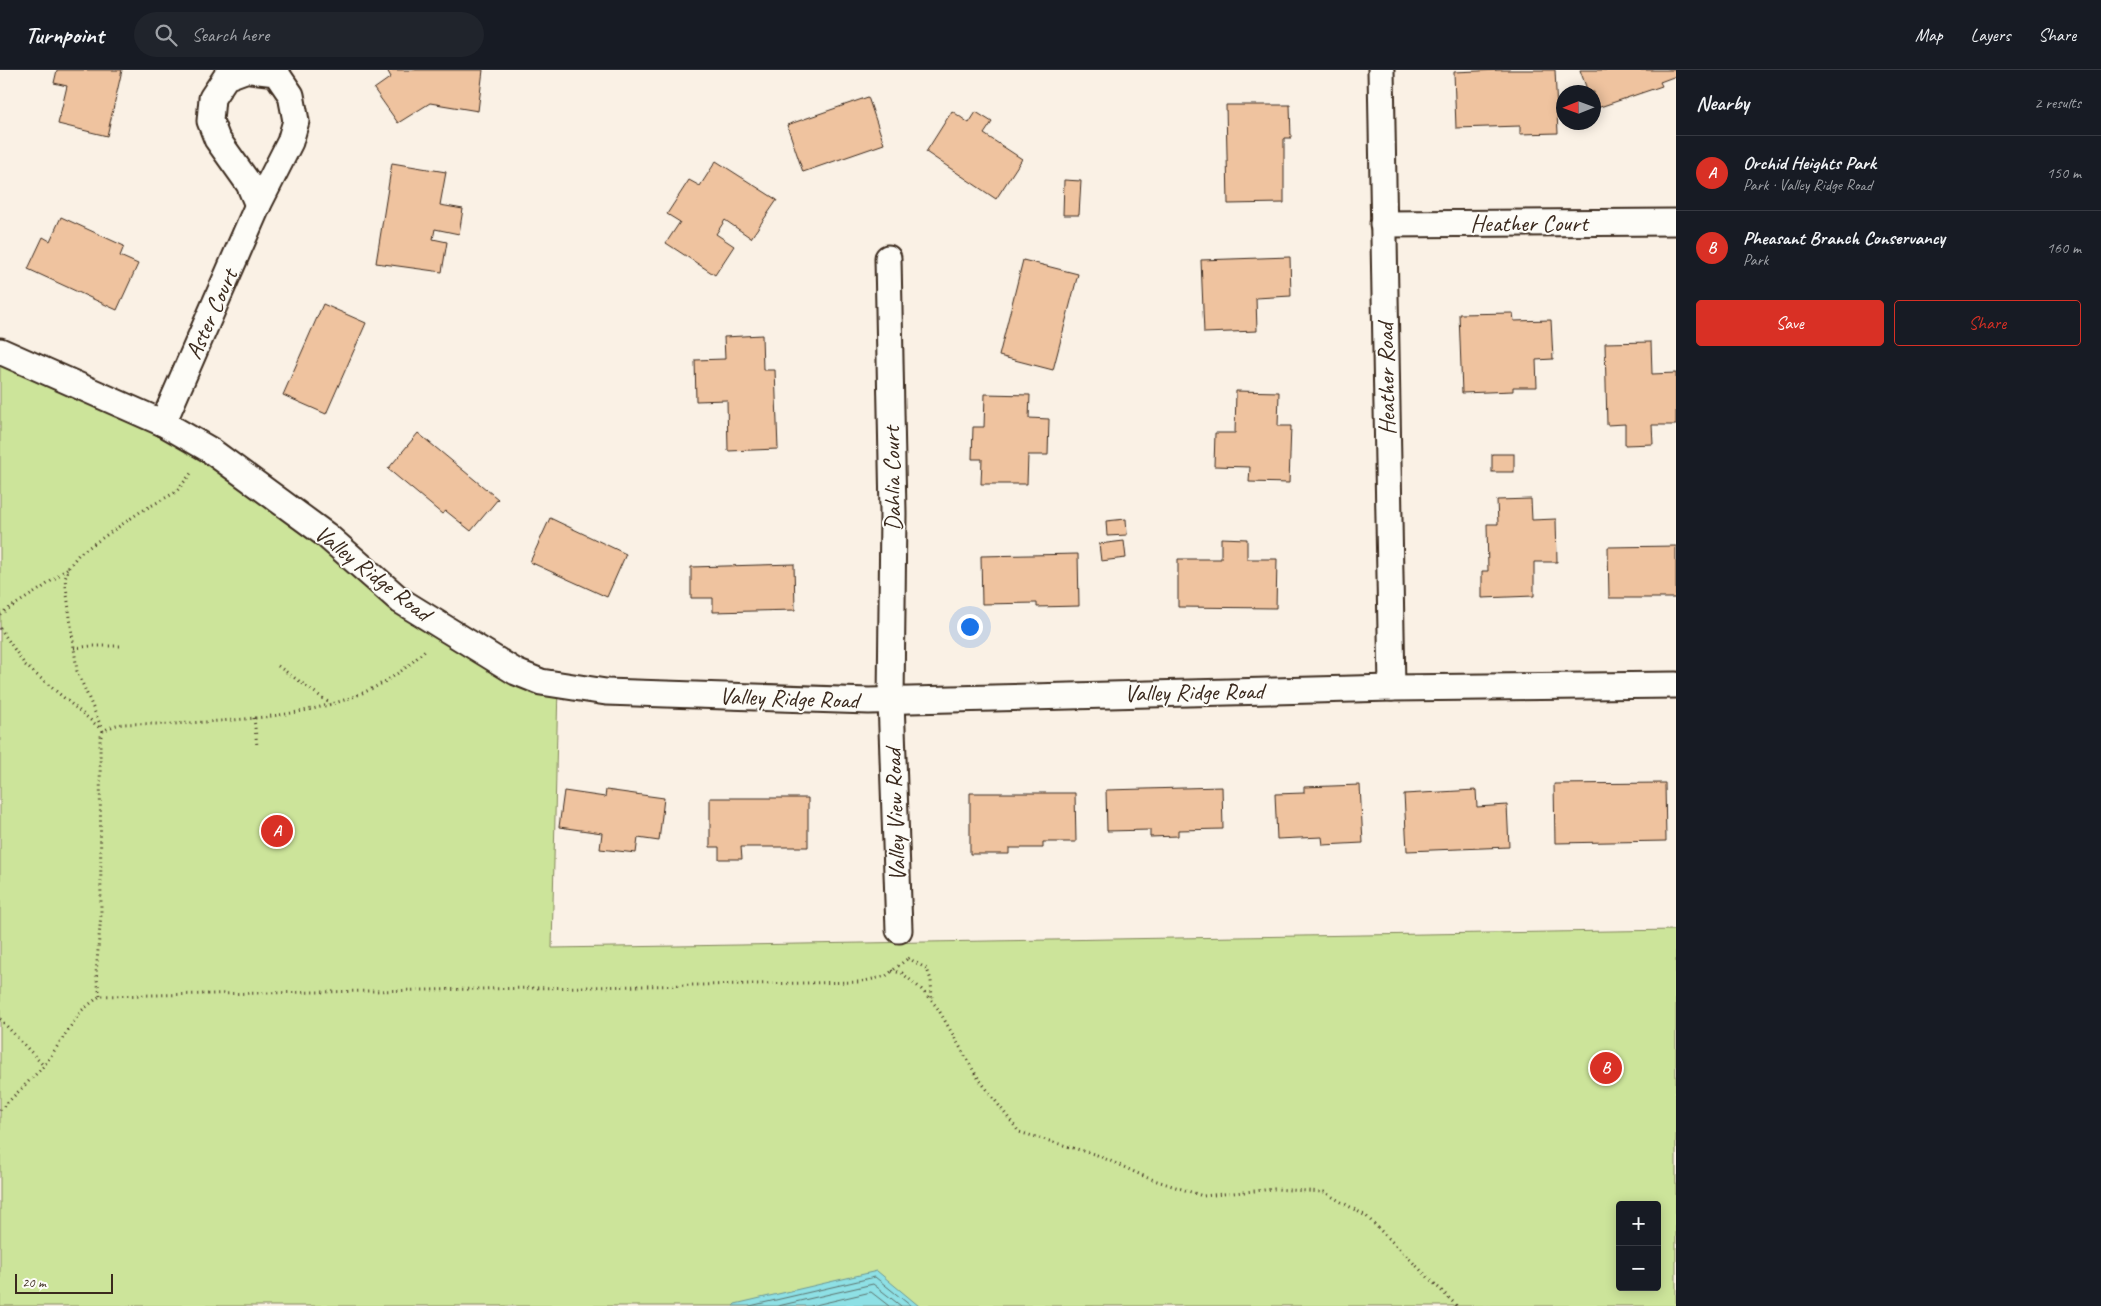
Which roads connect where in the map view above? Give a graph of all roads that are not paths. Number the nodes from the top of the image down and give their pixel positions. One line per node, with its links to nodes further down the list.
1 (245, 70): 4 (street)
2 (251, 70): 4 (street, Aster Court)
3 (1381, 70): 6 (street, Heather Road)
4 (258, 205): 9 (street, Aster Court)
5 (1676, 222): 6 (street, Heather Court)
6 (1383, 224): 11 (street, Heather Road)
7 (888, 258): 12 (street, Dahlia Court)
8 (0, 351): 9 (street, Valley Ridge Road)
9 (163, 423): 12 (street, Valley Ridge Road)
10 (1676, 685): 11 (street, Valley Ridge Road)
11 (1392, 688): 12 (street, Valley Ridge Road)
12 (892, 700): 13 (street, Valley View Road)
13 (899, 930)

